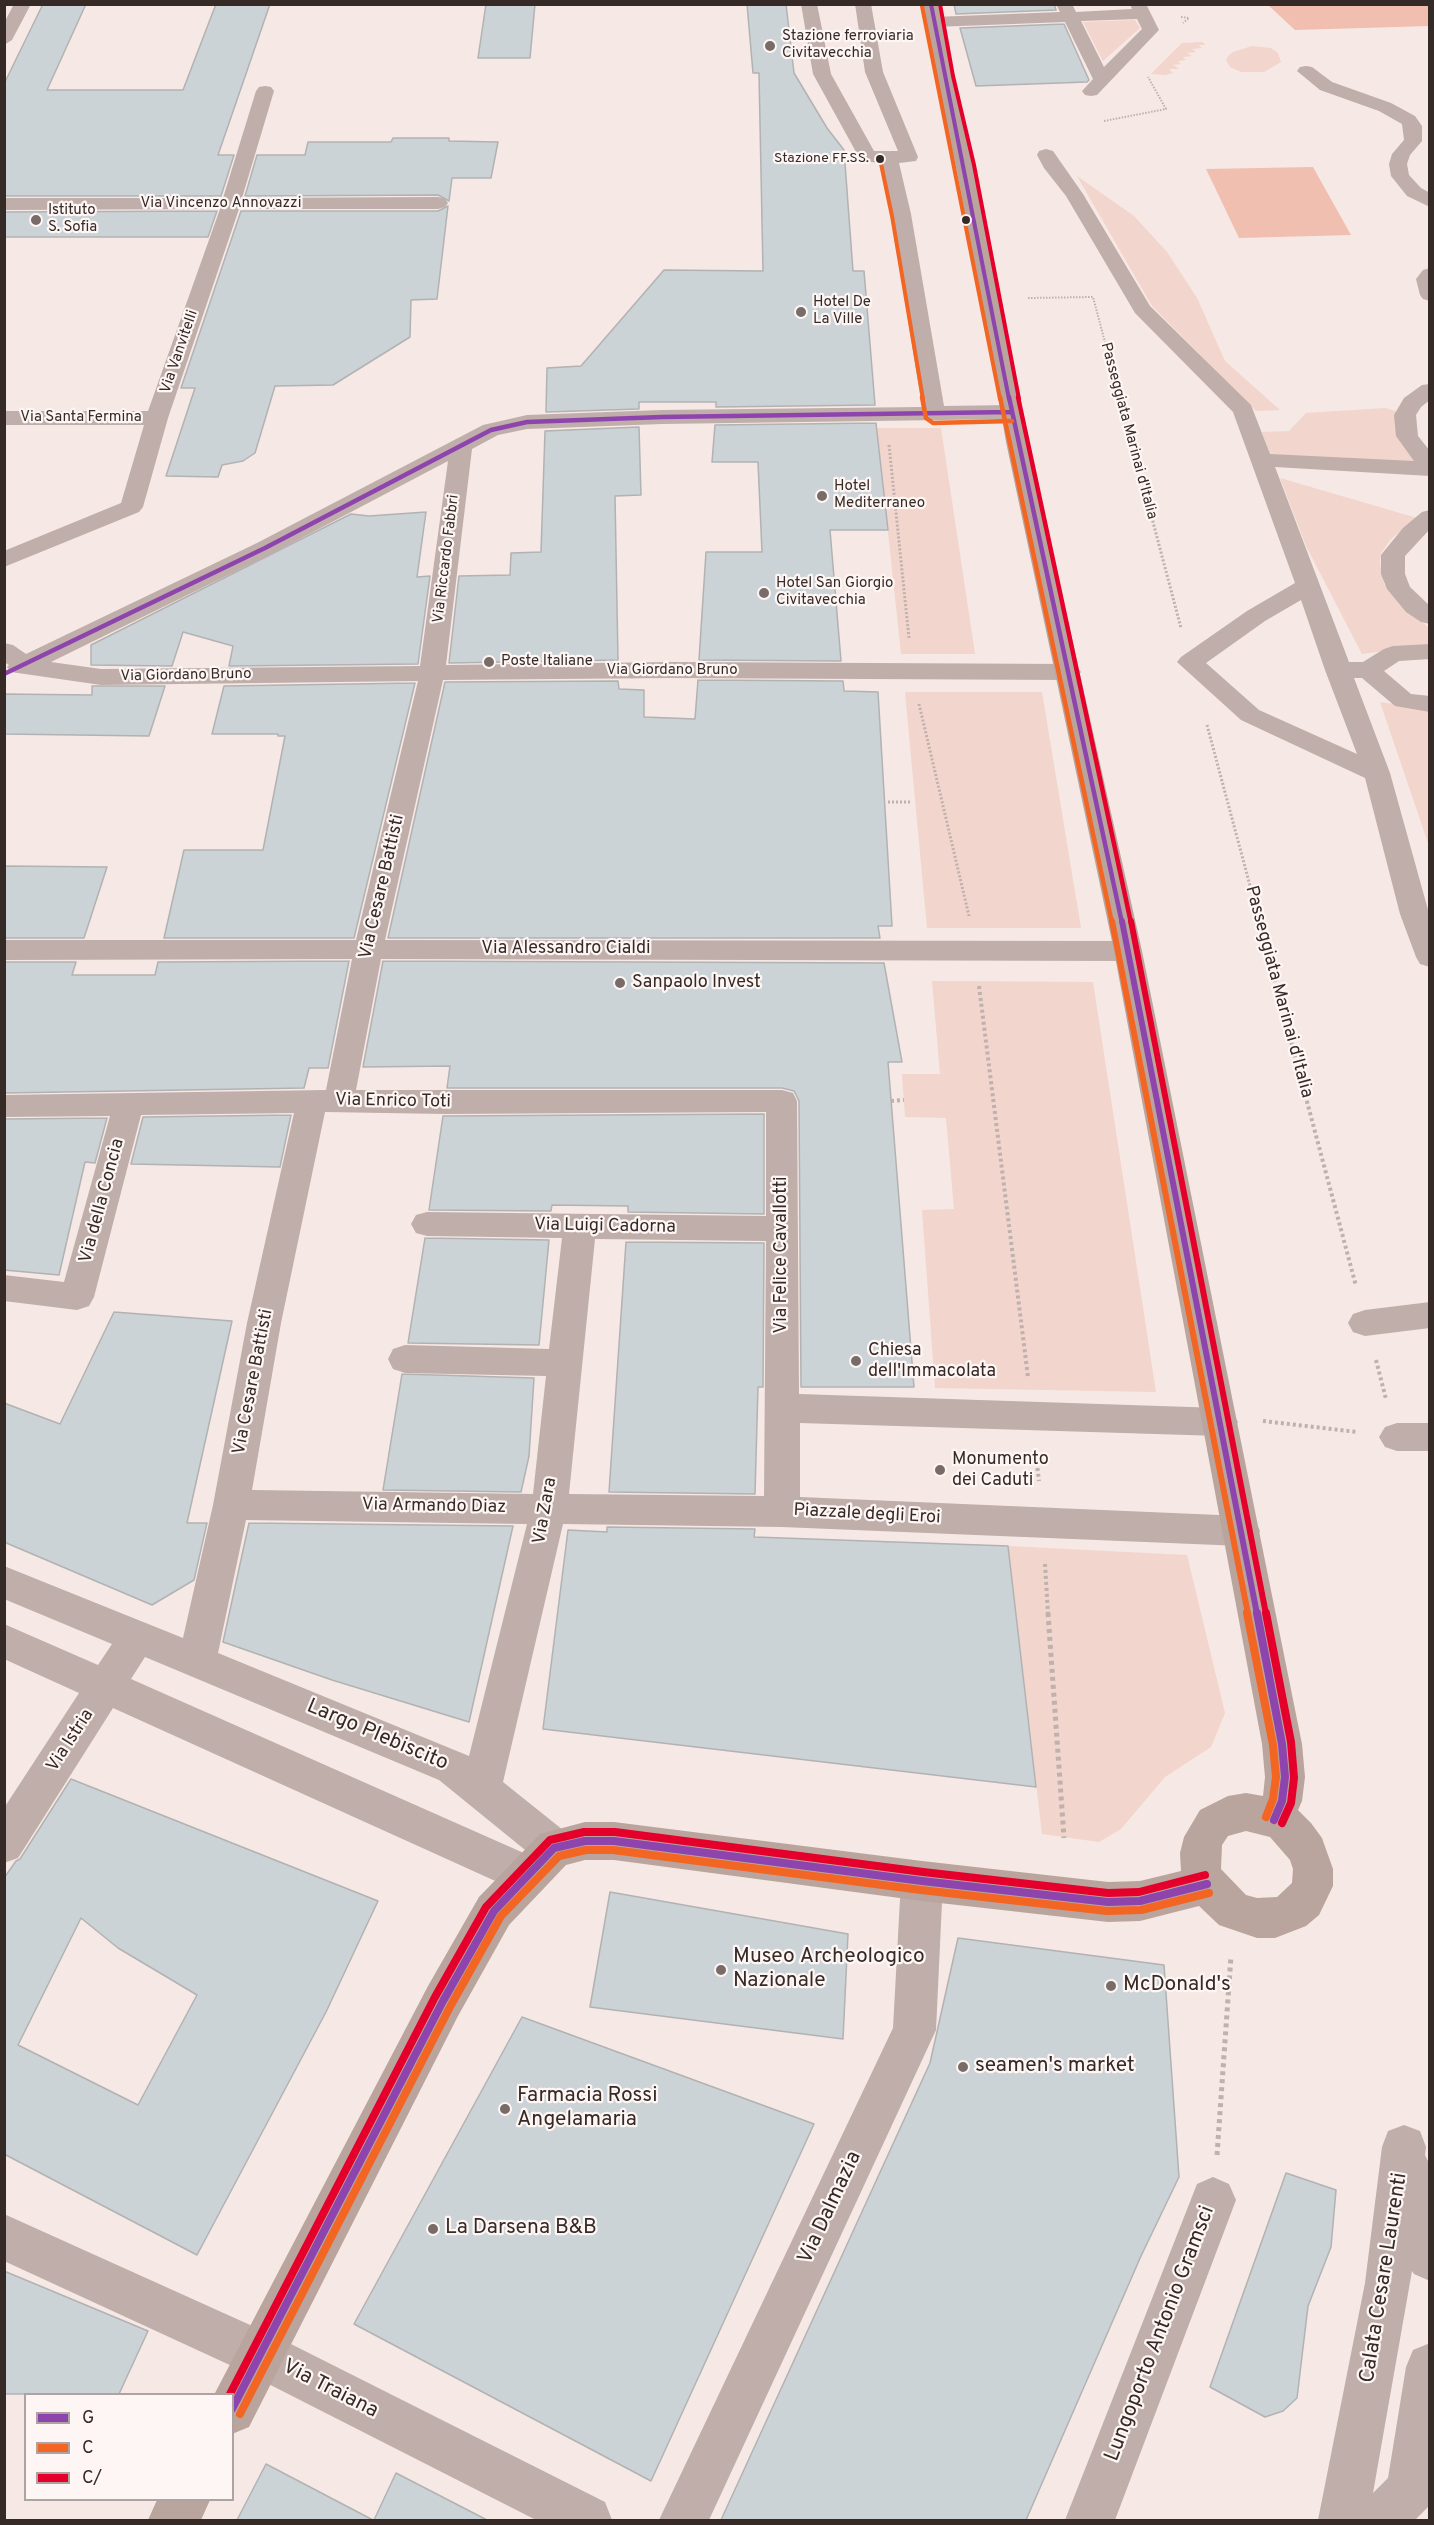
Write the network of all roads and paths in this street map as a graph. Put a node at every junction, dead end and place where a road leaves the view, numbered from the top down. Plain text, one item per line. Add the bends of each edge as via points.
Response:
1 (23, 4) edge
2 (808, 4) edge
3 (863, 4) edge
4 (931, 4) edge
5 (1140, 9) edge
6 (1066, 11) edge
7 (9, 21) edge
8 (934, 22) junction
9 (4, 40) edge
10 (1306, 71) dead end
11 (1146, 73) dead end
12 (265, 91) dead end
13 (1103, 122) dead end
14 (1046, 155) dead end
15 (889, 157) junction
16 (1430, 201) edge
17 (438, 203) dead end
18 (4, 204) edge
19 (231, 204) junction
20 (1430, 274) edge
21 (1430, 295) edge
22 (991, 298) junction
23 (1430, 390) edge
24 (1012, 412) junction
25 (888, 413) junction
26 (934, 414) junction
27 (4, 418) edge
28 (157, 418) junction
29 (461, 446) junction
30 (1262, 460) junction
31 (1430, 467) edge
32 (1430, 517) edge
33 (4, 560) edge
34 (1307, 586) junction
35 (1430, 617) edge
36 (1430, 651) edge
37 (1190, 662) junction
38 (11, 663) edge
39 (1368, 669) junction
40 (1338, 670) junction
41 (913, 671) junction
42 (1068, 672) junction
43 (432, 673) junction
44 (1430, 704) edge
45 (1377, 774) junction
46 (910, 801) dead end
47 (888, 802) dead end
48 (368, 949) junction
49 (4, 950) edge
50 (976, 950) junction
51 (1128, 951) junction
52 (1430, 957) edge
53 (904, 1100) dead end
54 (783, 1101) joint
55 (891, 1101) dead end
56 (326, 1102) junction
57 (128, 1105) junction
58 (4, 1106) edge
59 (427, 1224) dead end
60 (580, 1227) junction
61 (782, 1229) junction
62 (4, 1288) edge
63 (1430, 1315) edge
64 (1365, 1323) junction
65 (405, 1359) dead end
66 (565, 1363) junction
67 (782, 1408) junction
68 (1032, 1416) junction
69 (1220, 1422) junction
70 (1413, 1437) edge
71 (231, 1505) junction
72 (549, 1508) junction
73 (782, 1512) junction
74 (1044, 1523) junction
75 (1242, 1531) junction
76 (4, 1582) edge
77 (137, 1637) junction
78 (4, 1641) edge
79 (197, 1662) junction
80 (106, 1686) junction
81 (481, 1790) junction
82 (1274, 1820) junction
83 (1064, 1838) dead end
84 (4, 1844) edge
85 (541, 1861) junction
86 (922, 1881) junction
87 (1207, 1884) junction
88 (1227, 2001) dead end
89 (1214, 2200) joint
90 (4, 2237) edge
91 (1430, 2258) edge
92 (262, 2355) junction
93 (1430, 2367) edge
94 (234, 2406) edge
95 (184, 2501) edge
96 (173, 2520) edge
97 (587, 2520) edge
98 (684, 2520) edge
99 (1090, 2520) edge
100 (1342, 2520) edge
101 (1381, 2520) edge

1 - 7 street
2 - 15 street via 822,74 868,158
3 - 15 street via 874,72 909,157
4 - 8 main road
5 - 6 street
5 - 6 street via 1151,30 1096,85
6 - 8 street
7 - 9 street
8 - 22 main road
10 - 16 street via 1326,86 1409,120 1413,141 1401,154 1400,176 1414,192
11 - 13 path via 1166,109
12 - 19 street, Via Vanvitelli
14 - 30 street via 1074,194 1142,309 1243,410
15 - 26 street
17 - 19 street, Via Vincenzo Annovazzi
18 - 19 street, Via Vincenzo Annovazzi
19 - 28 street, Via Vanvitelli
20 - 21 street via 1426,279
22 - 24 main road
22 - 37 path, Passeggiata Marinai d'Italia via 1093,297
23 - 31 street via 1412,402 1405,415 1407,436
24 - 26 street
24 - 42 main road
25 - 26 street
25 - 29 street via 527,422 490,430
25 - 41 path
27 - 28 street, Via Santa Fermina
28 - 33 street, Via Vanvitelli via 131,507
29 - 38 street via 265,548
29 - 43 street, Via Riccardo Fabbri
30 - 31 street
30 - 34 street
32 - 35 street via 1393,555 1393,574 1399,589
34 - 37 street
34 - 40 street
36 - 39 street via 1393,654
37 - 45 street via 1250,715
37 - 64 path, Passeggiata Marinai d'Italia
38 - 43 street, Via Giordano Bruno via 101,677
39 - 40 street
39 - 44 street via 1404,701
40 - 45 street
41 - 42 street, Via Giordano Bruno
41 - 43 street, Via Giordano Bruno
41 - 50 path
42 - 51 main road
43 - 48 street, Via Cesare Battisti
45 - 52 street via 1414,914
46 - 47 path
48 - 49 street, Via Alessandro Cialdi
48 - 50 street, Via Alessandro Cialdi
48 - 56 street, Via Cesare Battisti
50 - 51 street, Via Alessandro Cialdi
50 - 68 path
51 - 69 main road
53 - 55 path
54 - 56 street, Via Enrico Toti
54 - 61 street, Via Felice Cavallotti
56 - 57 street, Via Enrico Toti
56 - 71 street, Via Cesare Battisti via 264,1323
57 - 58 street, Via Enrico Toti
57 - 62 street, Via della Concia via 77,1297
59 - 60 street, Via Luigi Cadorna
60 - 61 street, Via Luigi Cadorna
60 - 66 street, Via Zara
61 - 67 street, Via Felice Cavallotti
63 - 64 street
64 - 70 path, Passeggiata Marinai d'Italia
65 - 66 street
66 - 72 street, Via Zara
67 - 68 street
67 - 73 street, Piazzale degli Eroi
68 - 69 street
68 - 74 path
69 - 70 path, Passeggiata Marinai d'Italia via 1270,1421
69 - 75 main road
71 - 72 street, Via Armando Diaz
71 - 79 street, Via Cesare Battisti
72 - 73 street, Via Armando Diaz
72 - 81 street, Via Zara
73 - 74 street, Piazzale degli Eroi
74 - 75 street, Piazzale degli Eroi
74 - 83 path
75 - 82 main road via 1282,1744 1285,1777 1282,1801
76 - 77 street, Largo Plebiscito
77 - 79 street, Largo Plebiscito
77 - 80 street, Via Istria
78 - 80 street
79 - 81 street, Largo Plebiscito via 453,1767
80 - 84 street, Via Istria
80 - 85 street
81 - 85 street, Largo Plebiscito
82 - 87 main road via 1246,1812 1228,1815 1214,1823 1203,1837 1200,1853 1200,1871
82 - 87 main road via 1297,1836 1308,1852 1312,1886 1304,1901 1275,1918 1257,1918 1234,1911
85 - 86 main road via 585,1840 614,1841
85 - 92 main road via 494,1911 443,2001
86 - 87 main road via 1108,1902 1140,1902
86 - 98 street, Via Dalmazia via 914,2030
88 - 89 path, Lungoporto Antonio Gramsci
89 - 99 street, Lungoporto Antonio Gramsci
90 - 92 street, Via Traiana
91 - 100 street, Calata Cesare Laurenti via 1404,2147 1388,2283
92 - 94 main road
92 - 97 street, Via Traiana
93 - 101 street via 1411,2490
95 - 96 main road

